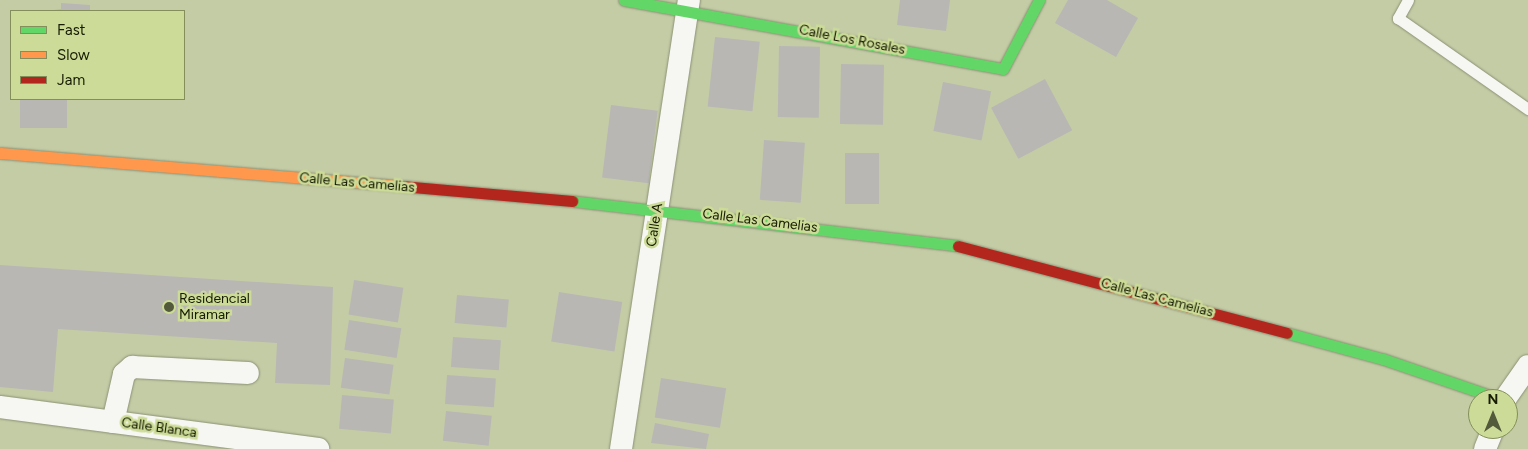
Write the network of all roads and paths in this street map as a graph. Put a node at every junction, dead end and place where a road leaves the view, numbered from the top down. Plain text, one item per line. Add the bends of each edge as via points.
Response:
1 (624, 0) edge
2 (1039, 0) edge
3 (1408, 0) edge
4 (688, 4) edge
5 (1528, 109) edge
6 (0, 153) edge
7 (658, 208) junction
8 (1528, 366) edge
9 (248, 373) dead end
10 (1471, 389) edge
11 (1513, 389) edge
12 (0, 406) edge
13 (113, 422) junction
14 (318, 449) edge
15 (621, 449) edge

1 - 4 street, Calle Los Rosales
2 - 4 street, Calle Los Rosales via 1003,69
3 - 5 lane via 1398,18
4 - 7 street, Calle A
6 - 7 street, Calle Las Camelias
7 - 10 street, Calle Las Camelias via 971,248 1383,359
7 - 15 street, Calle A
8 - 11 street
9 - 13 street via 132,367 124,374
12 - 13 street, Calle Blanca
13 - 14 street, Calle Blanca

